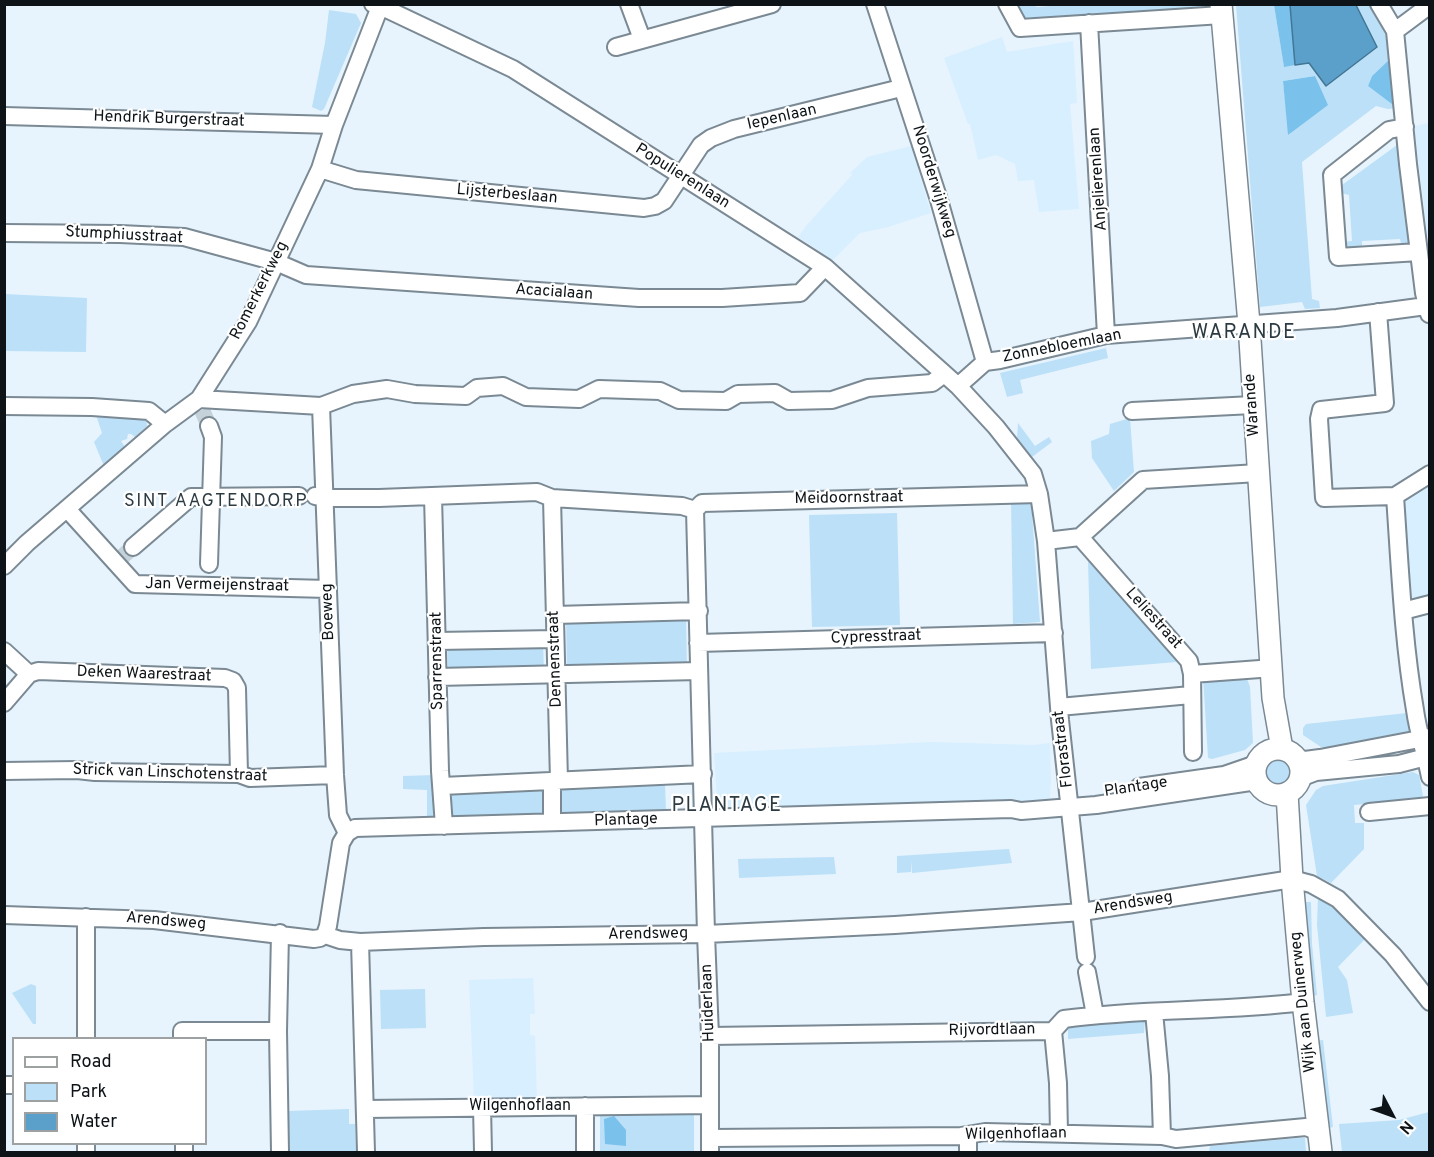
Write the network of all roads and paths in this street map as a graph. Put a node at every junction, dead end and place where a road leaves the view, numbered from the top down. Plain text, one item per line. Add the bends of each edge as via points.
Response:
1 (629, 4) edge
2 (772, 4) edge
3 (875, 4) edge
4 (1007, 4) edge
5 (1378, 4) edge
6 (1430, 4) edge
7 (378, 5) edge
8 (752, 8) edge
9 (1222, 10) edge
10 (1089, 23) junction
11 (1395, 31) junction
12 (642, 39) junction
13 (616, 47) dead end
14 (901, 88) junction
15 (4, 116) edge
16 (334, 125) junction
17 (1405, 127) junction
18 (320, 169) junction
19 (680, 176) junction
20 (4, 232) edge
21 (1419, 252) junction
22 (276, 262) junction
23 (825, 267) junction
24 (1427, 302) edge
25 (1378, 312) junction
26 (1249, 324) junction
27 (1106, 335) junction
28 (985, 362) junction
29 (944, 374) junction
30 (958, 387) junction
31 (201, 404) junction
32 (1253, 405) junction
33 (4, 406) edge
34 (321, 406) junction
35 (1132, 411) dead end
36 (165, 424) junction
37 (208, 426) tunnel mouth
38 (1258, 473) junction
39 (1430, 474) edge
40 (1039, 494) junction
41 (434, 496) junction
42 (1395, 496) junction
43 (313, 497) junction
44 (212, 498) junction
45 (552, 498) junction
46 (67, 509) junction
47 (696, 510) junction
48 (1080, 537) junction
49 (1046, 541) junction
50 (123, 555) junction
51 (4, 566) edge
52 (209, 576) junction
53 (328, 589) junction
54 (1430, 604) edge
55 (699, 611) junction
56 (1403, 612) junction
57 (555, 615) junction
58 (1054, 633) junction
59 (555, 639) junction
60 (437, 641) junction
61 (698, 643) junction
62 (4, 651) edge
63 (1260, 669) dead end
64 (699, 671) junction
65 (29, 674) junction
66 (1191, 674) junction
67 (557, 675) junction
68 (437, 677) junction
69 (1191, 695) junction
70 (4, 703) edge
71 (1059, 707) junction
72 (1425, 738) edge
73 (1193, 752) dead end
74 (1428, 756) edge
75 (4, 771) edge
76 (1278, 771) junction
77 (238, 774) junction
78 (703, 774) junction
79 (335, 775) junction
80 (1430, 777) edge
81 (555, 781) junction
82 (442, 786) junction
83 (1070, 806) junction
84 (1430, 806) edge
85 (1369, 812) dead end
86 (704, 818) junction
87 (552, 822) junction
88 (444, 826) junction
89 (347, 833) junction
90 (1292, 879) junction
91 (1082, 912) junction
92 (4, 915) edge
93 (86, 917) junction
94 (280, 933) junction
95 (706, 934) junction
96 (325, 935) junction
97 (360, 942) junction
98 (1303, 1002) junction
99 (1430, 1002) edge
100 (1154, 1012) junction
101 (1095, 1015) junction
102 (278, 1031) junction
103 (1053, 1031) junction
104 (710, 1036) junction
105 (86, 1037) edge
106 (182, 1037) edge
107 (710, 1105) junction
108 (585, 1106) junction
109 (482, 1107) junction
110 (365, 1109) junction
111 (1059, 1133) junction
112 (968, 1134) junction
113 (1171, 1142) edge
114 (1320, 1142) edge
115 (710, 1145) edge
116 (1199, 1145) edge
117 (280, 1152) edge
118 (366, 1152) edge
119 (483, 1152) edge
120 (585, 1152) edge
121 (968, 1152) edge

1 - 12 street
2 - 8 street
3 - 14 street, Noorderwijkweg
4 - 10 street via 1020,28
5 - 11 street
6 - 11 street
7 - 16 street, Romerkerkweg
7 - 19 street, Populierenlaan via 513,69
8 - 12 street
9 - 10 street
9 - 26 main road, Warande
10 - 27 street, Anjelierenlaan
11 - 17 street
12 - 13 street
14 - 19 street, Iepenlaan via 711,138 701,145
14 - 28 street, Noorderwijkweg via 936,189
15 - 16 street, Hendrik Burgerstraat
16 - 18 street, Romerkerkweg
17 - 21 street
17 - 21 street via 1389,130 1332,175 1338,258
18 - 19 street, Lijsterbeslaan via 356,180 644,208 664,201
18 - 22 street, Romerkerkweg
19 - 23 street, Populierenlaan
20 - 22 street, Stumphiusstraat via 184,237
21 - 24 street
22 - 23 street, Acacialaan via 306,275 639,298 800,293
22 - 31 street, Romerkerkweg via 249,322
23 - 29 street, Populierenlaan
24 - 25 street, Zonnebloemlaan
25 - 26 street, Zonnebloemlaan
25 - 42 street via 1384,403 1321,410 1324,498
26 - 27 street, Zonnebloemlaan
26 - 32 main road, Warande
27 - 28 street, Zonnebloemlaan
28 - 30 street, Zonnebloemlaan
29 - 30 street, Populierenlaan
29 - 34 street via 932,383 868,388 832,400 789,401 775,393 738,394 726,401 679,400 660,391 598,389 579,399 526,397 503,386 477,388 466,396 387,389 353,394
30 - 40 street, Florastraat via 1033,474
31 - 34 street
31 - 36 street, Romerkerkweg
32 - 35 street
32 - 38 main road, Warande
33 - 36 street via 149,411
34 - 43 street, Boeweg
36 - 46 street, Romerkerkweg
37 - 44 street via 213,437
38 - 48 street via 1143,480
38 - 76 main road, Warande
39 - 42 street
40 - 47 street, Meidoornstraat via 702,503
40 - 49 street, Florastraat
41 - 43 street
41 - 45 street via 537,492
41 - 60 street, Sparrenstraat
42 - 56 street
43 - 44 street
43 - 53 street, Boeweg
44 - 50 street via 191,497
44 - 52 street
45 - 47 street
45 - 57 street, Dennenstraat
46 - 50 street, Jan Vermeijenstraat
46 - 51 street, Romerkerkweg
47 - 55 street, Huiderlaan
48 - 49 street
48 - 66 street, Leliestraat via 1184,654
49 - 58 street, Florastraat
50 - 52 street, Jan Vermeijenstraat via 135,584
52 - 53 street, Jan Vermeijenstraat
53 - 79 street, Boeweg
54 - 56 street
55 - 57 street
55 - 61 street, Huiderlaan
56 - 72 street via 1415,712
57 - 59 street, Dennenstraat
58 - 61 street, Cypresstraat
58 - 71 street, Florastraat
59 - 60 street via 495,635
59 - 67 street, Dennenstraat
60 - 68 street, Sparrenstraat
61 - 64 street, Huiderlaan
62 - 65 street
63 - 66 street
64 - 67 street
64 - 78 street, Huiderlaan
65 - 70 street
65 - 77 street, Deken Waarestraat via 38,671 233,681 237,688
66 - 69 street, Leliestraat
67 - 68 street
67 - 81 street, Dennenstraat
68 - 82 street, Sparrenstraat
69 - 71 street
69 - 73 street, Leliestraat
71 - 83 street, Florastraat
72 - 74 street
72 - 76 street, Plantage via 1305,760
74 - 76 street, Plantage via 1399,764 1316,772
74 - 80 street
75 - 77 street, Strick van Linschotenstraat
76 - 83 street, Plantage via 1107,803
76 - 90 main road, Wijk aan Duinerweg
77 - 79 street, Strick van Linschotenstraat via 250,778
78 - 81 street
78 - 86 street, Huiderlaan
79 - 89 street, Boeweg via 338,815
81 - 82 street
81 - 87 street, Dennenstraat
82 - 88 street, Sparrenstraat
83 - 86 street, Plantage via 1021,811
83 - 91 street, Florastraat
84 - 85 street
86 - 87 street, Plantage
86 - 95 street, Huiderlaan
87 - 88 street, Plantage
88 - 89 street, Plantage via 365,826
89 - 96 street via 341,843
90 - 91 street, Arendsweg
90 - 98 main road, Wijk aan Duinerweg
90 - 99 street via 1338,899 1393,955
91 - 95 street, Arendsweg via 895,926
91 - 101 street, Florastraat
92 - 93 street, Arendsweg
93 - 94 street, Arendsweg
93 - 105 street
94 - 96 street, Arendsweg via 314,939
94 - 102 street
95 - 97 street, Arendsweg
95 - 104 street, Huiderlaan
96 - 97 street, Arendsweg
97 - 110 street
98 - 100 street, Rijvordtlaan
98 - 114 main road, Wijk aan Duinerweg
100 - 101 street, Rijvordtlaan
100 - 113 street
101 - 103 street, Rijvordtlaan via 1064,1019
102 - 106 street via 182,1031
102 - 117 street
103 - 104 street, Rijvordtlaan
103 - 111 street
104 - 107 street, Huiderlaan
107 - 108 street, Wilgenhoflaan
107 - 115 street, Huiderlaan
108 - 109 street, Wilgenhoflaan
108 - 120 street
109 - 110 street, Wilgenhoflaan
109 - 119 street
110 - 118 street
111 - 112 street, Wilgenhoflaan
111 - 113 street, Wilgenhoflaan
112 - 115 street, Wilgenhoflaan
112 - 121 street
113 - 116 street, Wilgenhoflaan
114 - 116 street, Wilgenhoflaan via 1306,1127

